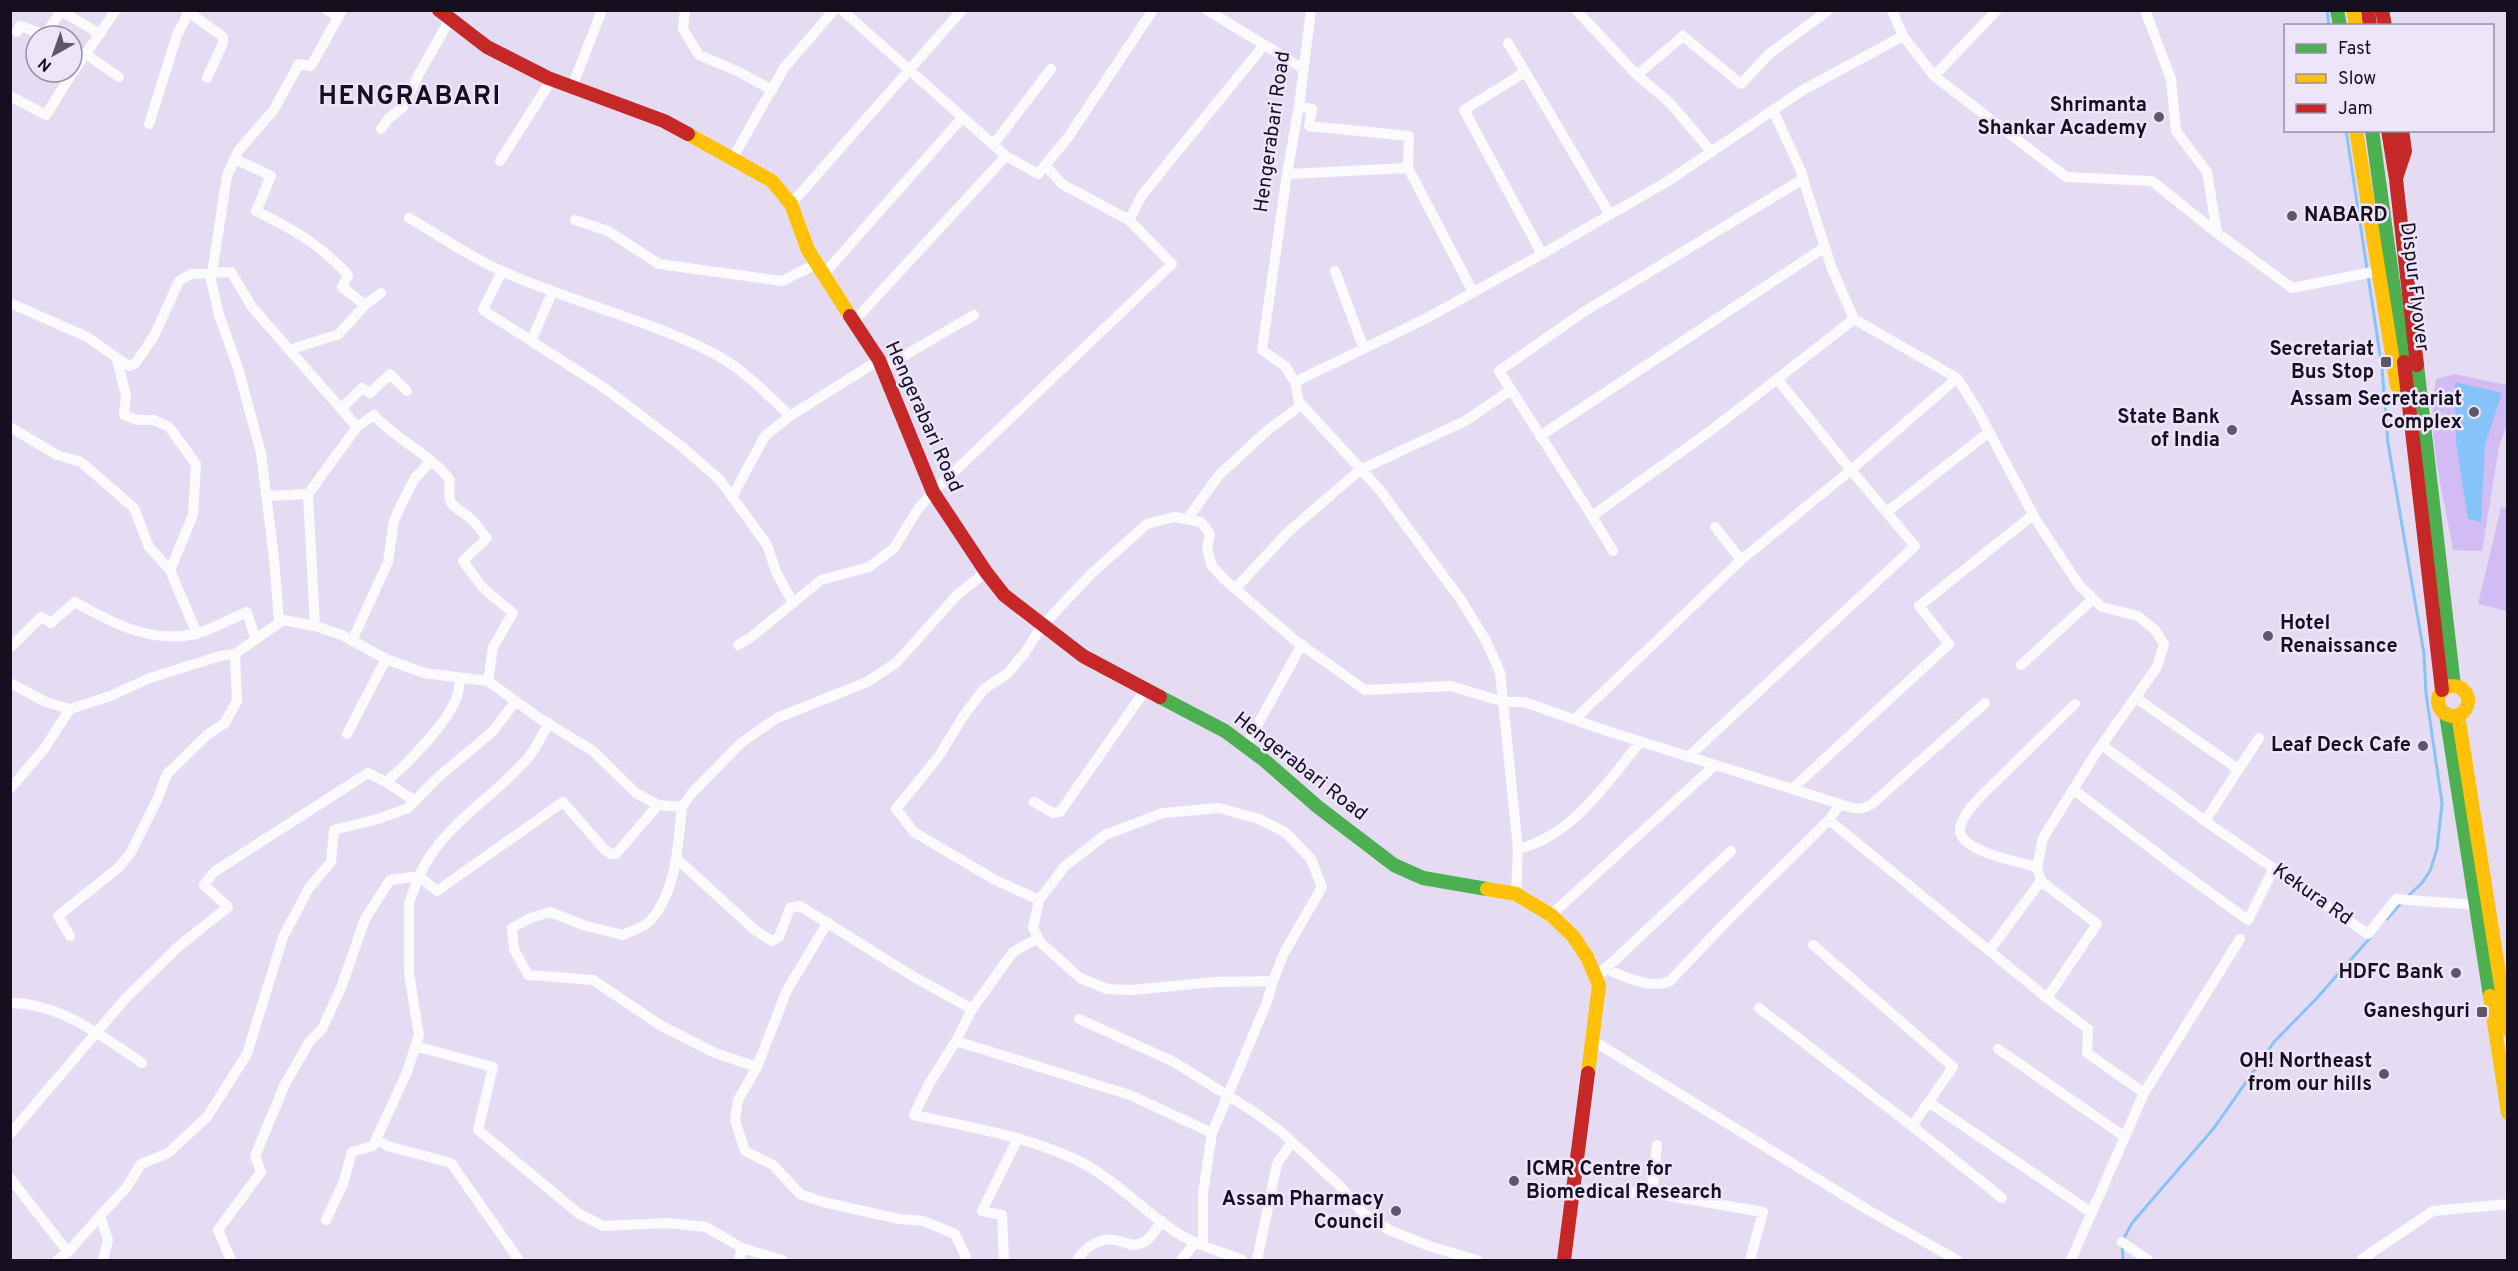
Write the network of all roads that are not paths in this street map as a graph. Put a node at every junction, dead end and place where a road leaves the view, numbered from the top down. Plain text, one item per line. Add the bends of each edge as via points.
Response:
1 (116, 10) edge
2 (327, 10) edge
3 (602, 10) edge
4 (685, 10) edge
5 (834, 10) edge
6 (842, 10) edge
7 (962, 10) edge
8 (1153, 10) edge
9 (1207, 10) edge
10 (1311, 10) edge
11 (1576, 10) edge
12 (1829, 10) edge
13 (1892, 10) edge
14 (1997, 10) edge
15 (2145, 10) edge
16 (188, 11) edge
17 (340, 14) edge
18 (445, 15) edge
19 (17, 32) dead end
20 (100, 34) junction
21 (1903, 36) junction
22 (1508, 43) dead end
23 (1264, 45) junction
24 (86, 54) junction
25 (1302, 68) junction
26 (1051, 69) dead end
27 (910, 71) junction
28 (1525, 72) junction
29 (1637, 75) junction
30 (1934, 75) junction
31 (120, 77) dead end
32 (207, 78) dead end
33 (552, 79) junction
34 (572, 87) junction
35 (772, 90) junction
36 (10, 96) edge
37 (1299, 106) junction
38 (1773, 110) junction
39 (962, 118) junction
40 (149, 124) dead end
41 (381, 129) dead end
42 (2356, 132) edge
43 (2372, 132) edge
44 (2388, 132) edge
45 (2402, 132) edge
46 (993, 145) junction
47 (1712, 152) junction
48 (1006, 156) junction
49 (235, 159) junction
50 (732, 159) junction
51 (500, 160) dead end
52 (1045, 165) junction
53 (1408, 168) junction
54 (1287, 174) junction
55 (1803, 179) junction
56 (2396, 179) junction
57 (791, 204) junction
58 (1610, 215) junction
59 (409, 218) dead end
60 (575, 220) dead end
61 (1129, 220) junction
62 (2217, 233) junction
63 (1825, 247) junction
64 (1542, 254) junction
65 (820, 270) junction
66 (502, 271) junction
67 (1335, 271) dead end
68 (2375, 271) junction
69 (213, 272) junction
70 (553, 291) junction
71 (1473, 292) junction
72 (381, 293) dead end
73 (10, 303) edge
74 (365, 305) junction
75 (974, 315) dead end
76 (1854, 320) junction
77 (854, 321) junction
78 (531, 341) junction
79 (1364, 349) junction
80 (289, 350) junction
81 (117, 359) junction
82 (881, 364) junction
83 (1957, 378) junction
84 (1777, 379) junction
85 (1294, 382) junction
86 (1511, 390) junction
87 (407, 391) dead end
88 (1301, 405) junction
89 (341, 409) junction
90 (2411, 414) junction
91 (790, 416) junction
92 (10, 427) edge
93 (357, 427) junction
94 (1989, 432) junction
95 (1540, 436) junction
96 (431, 461) junction
97 (1360, 470) junction
98 (1851, 470) junction
99 (933, 492) junction
100 (308, 494) junction
101 (266, 496) junction
102 (732, 497) junction
103 (1887, 513) junction
104 (2033, 515) junction
105 (1592, 516) junction
106 (1187, 519) junction
107 (1715, 527) dead end
108 (1613, 550) dead end
109 (1741, 560) junction
110 (170, 570) junction
111 (986, 572) junction
112 (1235, 589) junction
113 (2093, 599) junction
114 (792, 603) junction
115 (279, 622) junction
116 (315, 626) junction
117 (1042, 626) junction
118 (197, 634) junction
119 (255, 638) junction
120 (352, 641) junction
121 (1302, 644) junction
122 (738, 645) dead end
123 (10, 648) edge
124 (235, 654) junction
125 (386, 659) junction
126 (2021, 665) dead end
127 (460, 678) junction
128 (488, 681) junction
129 (10, 683) edge
130 (2448, 688) junction
131 (1146, 689) junction
132 (2136, 698) junction
133 (516, 701) junction
134 (1503, 702) junction
135 (1985, 703) dead end
136 (2075, 704) dead end
137 (70, 710) junction
138 (2452, 715) junction
139 (1575, 719) junction
140 (549, 723) junction
141 (347, 734) dead end
142 (2259, 738) dead end
143 (1641, 742) junction
144 (2102, 745) junction
145 (1246, 746) junction
146 (1688, 756) junction
147 (1715, 765) junction
148 (2238, 769) junction
149 (386, 782) junction
150 (10, 789) edge
151 (1792, 789) junction
152 (2073, 789) junction
153 (415, 801) junction
154 (1034, 802) dead end
155 (1840, 804) junction
156 (658, 805) junction
157 (682, 807) junction
158 (1829, 820) junction
159 (2205, 821) junction
160 (1518, 849) junction
161 (1731, 851) dead end
162 (676, 858) junction
163 (2037, 867) junction
164 (2274, 868) junction
165 (419, 876) junction
166 (2041, 880) junction
167 (1516, 894) junction
168 (1039, 900) junction
169 (2475, 904) junction
170 (1551, 915) junction
171 (828, 922) junction
172 (70, 936) dead end
173 (1038, 938) junction
174 (2240, 939) dead end
175 (1813, 945) dead end
176 (1989, 951) junction
177 (1601, 973) junction
178 (1273, 981) junction
179 (2047, 998) junction
180 (10, 1003) edge
181 (1759, 1008) dead end
182 (972, 1009) junction
183 (1079, 1019) dead end
184 (2507, 1028) edge
185 (96, 1032) junction
186 (1592, 1040) junction
187 (956, 1041) junction
188 (415, 1046) junction
189 (1998, 1049) dead end
190 (142, 1063) dead end
191 (757, 1067) junction
192 (2144, 1093) junction
193 (1227, 1094) junction
194 (1930, 1103) junction
195 (2508, 1113) edge
196 (1912, 1126) junction
197 (1212, 1133) junction
198 (10, 1134) edge
199 (2125, 1137) junction
200 (1018, 1138) junction
201 (376, 1139) junction
202 (1291, 1143) junction
203 (1658, 1145) dead end
204 (10, 1178) edge
205 (1573, 1191) junction
206 (1652, 1192) junction
207 (2002, 1198) dead end
208 (2508, 1204) edge
209 (2092, 1213) junction
210 (100, 1216) junction
211 (326, 1220) dead end
212 (1162, 1221) junction
213 (2122, 1242) dead end
214 (1199, 1244) junction
215 (742, 1248) junction
216 (68, 1252) junction
217 (2362, 1259) dead end
218 (57, 1260) edge
219 (103, 1260) edge
220 (231, 1260) edge
221 (519, 1260) edge
222 (739, 1260) edge
223 (783, 1260) edge
224 (965, 1260) edge
225 (1004, 1260) edge
226 (1077, 1260) edge
227 (1181, 1260) edge
228 (1242, 1260) edge
229 (1257, 1260) edge
230 (1477, 1260) edge
231 (1564, 1260) edge
232 (1750, 1260) edge
233 (1957, 1260) edge
234 (2071, 1260) edge
235 (2148, 1260) edge

1 - 20 street
2 - 17 street
3 - 34 street
4 - 35 street via 683,28 699,56
5 - 35 street via 784,68
6 - 27 street
7 - 27 street
8 - 52 street via 1069,136
9 - 23 street
10 - 25 street, Hengerabari Road
11 - 29 street
12 - 29 street via 1768,54 1741,84 1683,36
13 - 21 street
14 - 30 street
15 - 62 street via 2171,80 2176,131 2207,172
16 - 32 street via 223,37
16 - 40 street
17 - 49 street via 311,66 299,64 273,111
18 - 33 main road, Hengerabari Road via 487,47
18 - 41 street via 403,107
19 - 20 street via 20,26 45,35 61,11
20 - 24 street
21 - 30 street
21 - 38 street
22 - 28 street
23 - 25 street
23 - 61 street via 1143,195
24 - 31 street
24 - 36 street via 46,115
25 - 37 street, Hengerabari Road
26 - 46 street
27 - 39 street
27 - 57 street
28 - 58 street
28 - 64 street via 1464,110
29 - 47 street via 1669,102
30 - 62 street via 2066,177 2152,181
33 - 34 main road, Hengerabari Road
33 - 51 street
34 - 50 main road, Hengerabari Road via 664,121
35 - 50 street
37 - 53 street via 1312,109 1309,126 1409,136
37 - 54 street, Hengerabari Road
38 - 47 street
38 - 55 street
39 - 46 street
39 - 65 street
42 - 68 main road
43 - 90 main road, Dispur Flyover
44 - 56 main road
45 - 56 main road via 2405,151
46 - 48 street
47 - 58 street
48 - 52 street via 1038,174
48 - 77 street
49 - 69 street via 227,176
49 - 74 street via 271,176 256,212 314,243 348,275 342,287
50 - 57 main road, Hengerabari Road via 772,181
52 - 61 street via 1062,184
53 - 54 street
53 - 71 street
54 - 85 street, Hengerabari Road via 1262,350 1285,366
55 - 63 street
55 - 86 street via 1581,313 1499,371
56 - 130 main road
57 - 65 main road, Hengerabari Road
58 - 64 street
59 - 66 street
60 - 65 street via 608,231 659,264 782,281
61 - 99 street via 1172,264
62 - 68 street via 2292,288
63 - 76 street
63 - 95 street
64 - 71 street
65 - 77 main road, Hengerabari Road
66 - 70 street
66 - 78 street via 483,310
67 - 79 street
68 - 90 main road via 2397,386
69 - 80 street via 231,272 252,307
69 - 81 street via 191,274 179,281 154,336 135,363 129,366
69 - 101 street via 211,280 219,315 261,453
70 - 78 street
70 - 91 street via 711,351 758,385
71 - 79 street
72 - 74 street
73 - 81 street via 87,337
74 - 80 street via 339,334
75 - 82 street
76 - 83 street
76 - 84 street
77 - 82 main road, Hengerabari Road
78 - 102 street via 606,389 681,446 720,480
79 - 85 street
80 - 89 street
81 - 110 street via 126,396 124,415 169,427 196,464 193,515
82 - 91 street
82 - 99 main road, Hengerabari Road
83 - 94 street
83 - 98 street
84 - 98 street
84 - 105 street
85 - 88 street, Hengerabari Road
86 - 95 street
86 - 97 street via 1466,421
87 - 89 street via 390,374 370,393 362,388
88 - 97 street, Hengerabari Road
88 - 106 street via 1220,474
89 - 93 street
90 - 130 main road, Dispur Flyover
91 - 102 street via 765,436
92 - 110 street via 57,455 81,462 134,508 149,547
93 - 96 street via 374,414
93 - 100 street
94 - 103 street
94 - 104 street
95 - 105 street
96 - 120 street via 415,478 401,505 394,521 388,562
96 - 128 street via 450,480 454,508 471,519 487,538 463,561 489,594 513,613 493,647
97 - 112 street via 1288,532
97 - 134 street, Hengerabari Road via 1379,489 1479,629 1500,672
98 - 103 street
98 - 109 street
99 - 111 main road, Hengerabari Road
99 - 114 street via 894,548 869,567 821,580
100 - 101 street
100 - 116 street
101 - 115 street
102 - 114 street via 767,545
103 - 146 street via 1915,546
104 - 113 street via 2079,585
104 - 151 street via 1919,606 1949,644
105 - 108 street
106 - 112 street via 1201,522 1210,534 1207,549 1212,566
106 - 117 street via 1174,517 1147,524 1092,573
107 - 109 street
109 - 139 street
110 - 118 street
111 - 117 main road, Hengerabari Road via 1004,595
111 - 157 street via 957,595 896,663 867,682 777,718 741,743
112 - 121 street
113 - 126 street
113 - 132 street via 2102,606 2138,615 2164,644 2157,667
114 - 122 street
115 - 116 street
115 - 119 street
116 - 120 street
117 - 131 main road, Hengerabari Road via 1083,656
117 - 168 street via 1008,673 984,689 939,756 896,809 914,832 995,880
118 - 119 street via 247,612
118 - 123 street via 145,634 115,624 75,602 51,623 41,617
119 - 124 street
120 - 125 street
121 - 134 street via 1365,690 1451,686
121 - 145 street
124 - 137 street via 150,678
124 - 172 street via 237,701 225,723 167,774 130,854 118,868 58,916
125 - 127 street via 424,673
125 - 141 street
127 - 128 street
127 - 149 street via 457,698 434,732
128 - 133 street
129 - 137 street
130 - 138 main road via 2438,704
130 - 138 main road via 2465,692 2468,702 2464,711
131 - 145 main road, Hengerabari Road
131 - 154 street via 1060,812 1053,813
132 - 144 street
132 - 148 street
133 - 140 street
133 - 153 street via 492,732
134 - 139 street via 1524,702
134 - 160 street, Hengerabari Road
135 - 155 street via 1872,804 1864,809
136 - 163 street via 1980,797 1967,812 1960,830 1962,840 1972,847
137 - 150 street
138 - 169 main road
138 - 184 main road
139 - 143 street
140 - 156 street via 593,751 636,793
140 - 165 street via 528,759 445,836
142 - 148 street
143 - 146 street
143 - 160 street via 1568,824 1536,845
144 - 152 street
144 - 159 street, Kekura Rd
145 - 167 main road, Hengerabari Road via 1394,865 1423,878
146 - 147 street
147 - 151 street
147 - 170 street
148 - 159 street
149 - 153 street
149 - 185 street via 368,773 214,872 204,885 228,907 178,947
151 - 155 street
152 - 163 street via 2043,838
152 - 164 street via 2248,920
153 - 210 street via 408,808 334,830 331,862 309,888 283,937 248,1054 207,1118 168,1154 141,1164 126,1188
155 - 158 street
156 - 157 street
156 - 165 street via 616,854 604,849 563,802 437,891
157 - 162 street
158 - 176 street
158 - 177 street via 1670,981 1652,984
159 - 164 street, Kekura Rd
160 - 167 street, Hengerabari Road
161 - 177 street
162 - 171 street via 772,941 779,936 794,906
162 - 191 street via 666,894 651,921 622,935 550,912 512,928 514,949 528,975 593,980 660,1025 715,1053
163 - 166 street
164 - 169 street, Kekura Rd via 2368,934 2397,899
165 - 188 street via 409,903 409,973 419,1035
165 - 220 street via 390,880 365,918 341,988 322,1029 310,1041 285,1084 255,1156 261,1172 218,1230
166 - 176 street
166 - 179 street via 2097,924
167 - 170 main road, Hengerabari Road
168 - 173 street via 1033,928
168 - 178 street via 1065,866 1106,836 1163,813 1219,808 1259,819 1287,833 1311,859 1322,887 1284,953
169 - 195 main road
170 - 177 main road, Hengerabari Road
171 - 182 street
171 - 191 street via 787,990
173 - 178 street via 1080,978 1107,989
173 - 182 street via 1012,952
174 - 192 street
175 - 194 street via 1953,1066
176 - 179 street
177 - 186 main road, Hengerabari Road
178 - 193 street
179 - 192 street via 2088,1029 2087,1053
180 - 185 street via 28,1003 66,1015
181 - 196 street
182 - 187 street
183 - 193 street via 1174,1062
185 - 190 street
185 - 198 street
186 - 205 main road, Hengerabari Road
186 - 233 street via 1868,1210
187 - 197 street via 1130,1095
187 - 200 street via 928,1084 914,1115
188 - 201 street
188 - 215 street via 493,1067 478,1130 578,1213 603,1226 667,1223 706,1227
189 - 199 street
191 - 224 street via 738,1100 735,1120 745,1151 773,1164 800,1194 899,1219 923,1221 955,1234
192 - 199 street
193 - 197 street
193 - 202 street via 1279,1130
194 - 196 street
194 - 209 street
196 - 207 street
197 - 214 street
199 - 209 street
200 - 212 street via 1088,1166
200 - 225 street via 982,1211 1002,1215
201 - 211 street via 373,1146 352,1152 343,1184
201 - 221 street via 387,1146 451,1163
202 - 229 street via 1277,1164
202 - 230 street via 1340,1186 1363,1213 1389,1230
203 - 206 street
204 - 216 street
205 - 206 street
205 - 231 main road, Hengerabari Road
206 - 232 street via 1763,1212
208 - 217 street via 2433,1211
209 - 234 street
210 - 216 street
210 - 219 street via 108,1240
212 - 214 street
212 - 226 street via 1146,1242 1131,1246 1116,1240 1101,1241 1086,1248
213 - 235 street
214 - 227 street
214 - 228 street
215 - 222 street
215 - 223 street
216 - 218 street

